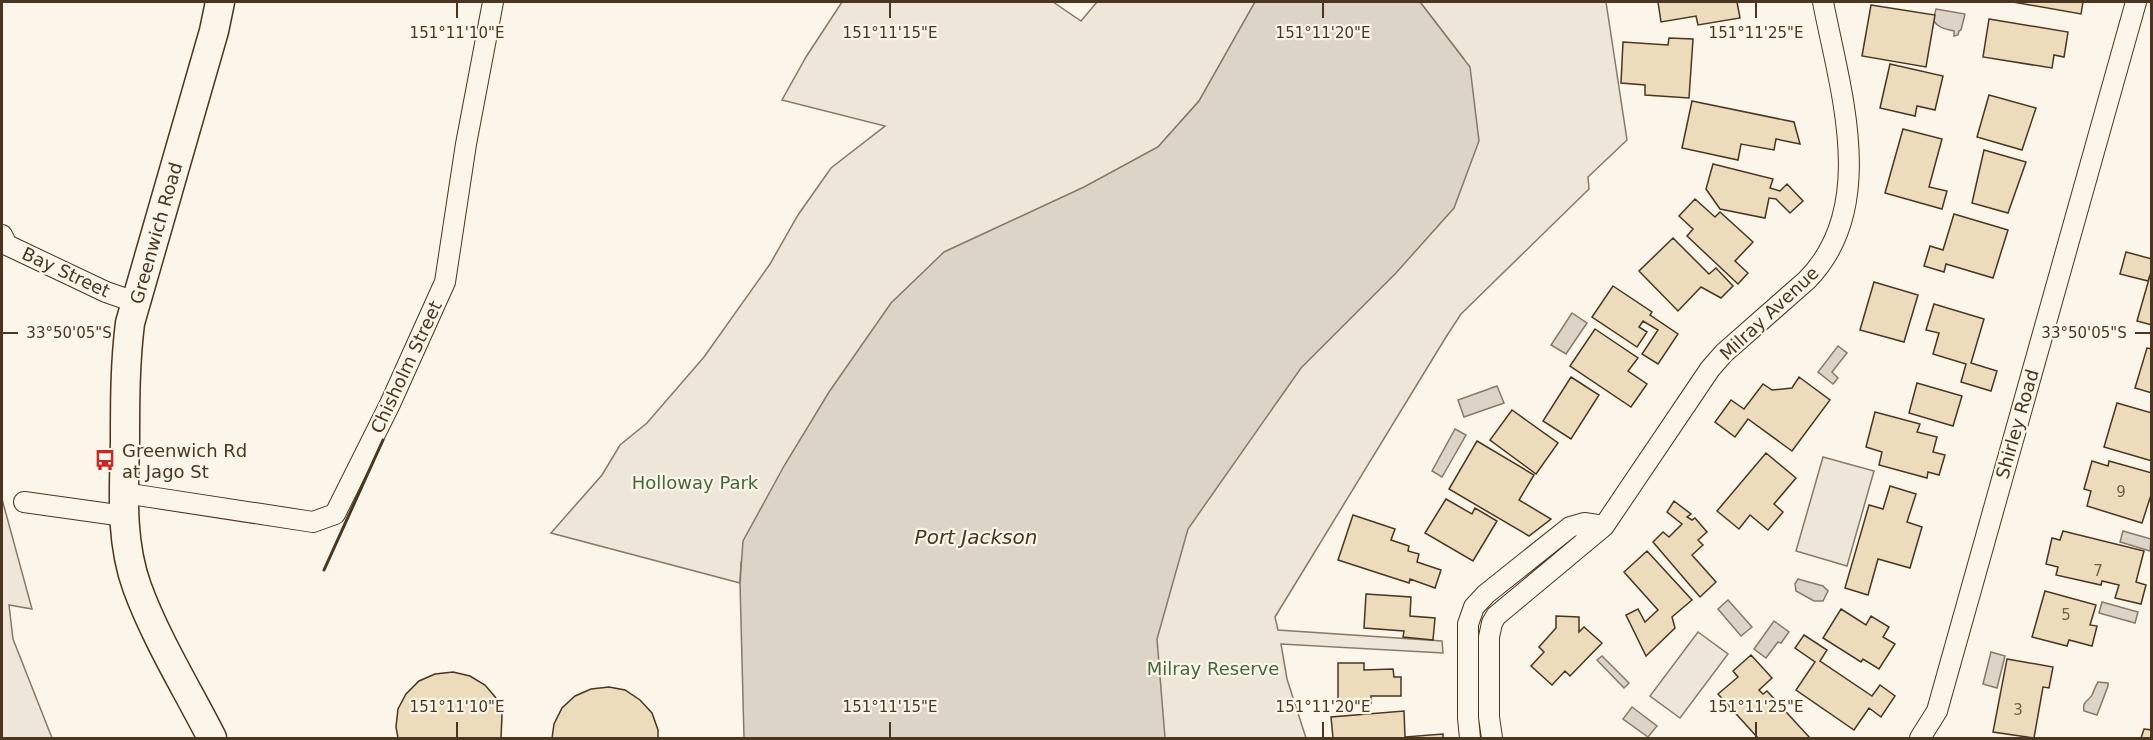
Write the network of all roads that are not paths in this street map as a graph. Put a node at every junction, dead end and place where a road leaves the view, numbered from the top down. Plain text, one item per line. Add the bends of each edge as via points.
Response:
1 (220, 2) edge
2 (493, 2) edge
3 (1823, 2) edge
4 (2136, 2) edge
5 (2, 235) edge
6 (135, 302) junction
7 (24, 502) dead end
8 (124, 505) junction
9 (1604, 526) junction
10 (213, 738) edge
11 (1470, 738) edge
12 (1492, 738) edge
13 (1920, 738) edge

1 - 6 street, Greenwich Road
2 - 8 street, Chisholm Street via 445,282 335,514 313,522
3 - 9 street, Milray Avenue via 1849,138 1838,235 1814,273 1710,369
4 - 13 street, Shirley Road via 1937,711
5 - 6 street, Bay Street via 7,245
6 - 8 street, Greenwich Road via 126,357
7 - 8 street, Chisholm Street
8 - 10 street, Greenwich Road via 127,552 137,586
9 - 11 street via 1584,523 1570,527 1474,607 1467,643
9 - 12 street, Milray Avenue via 1494,620 1489,637

